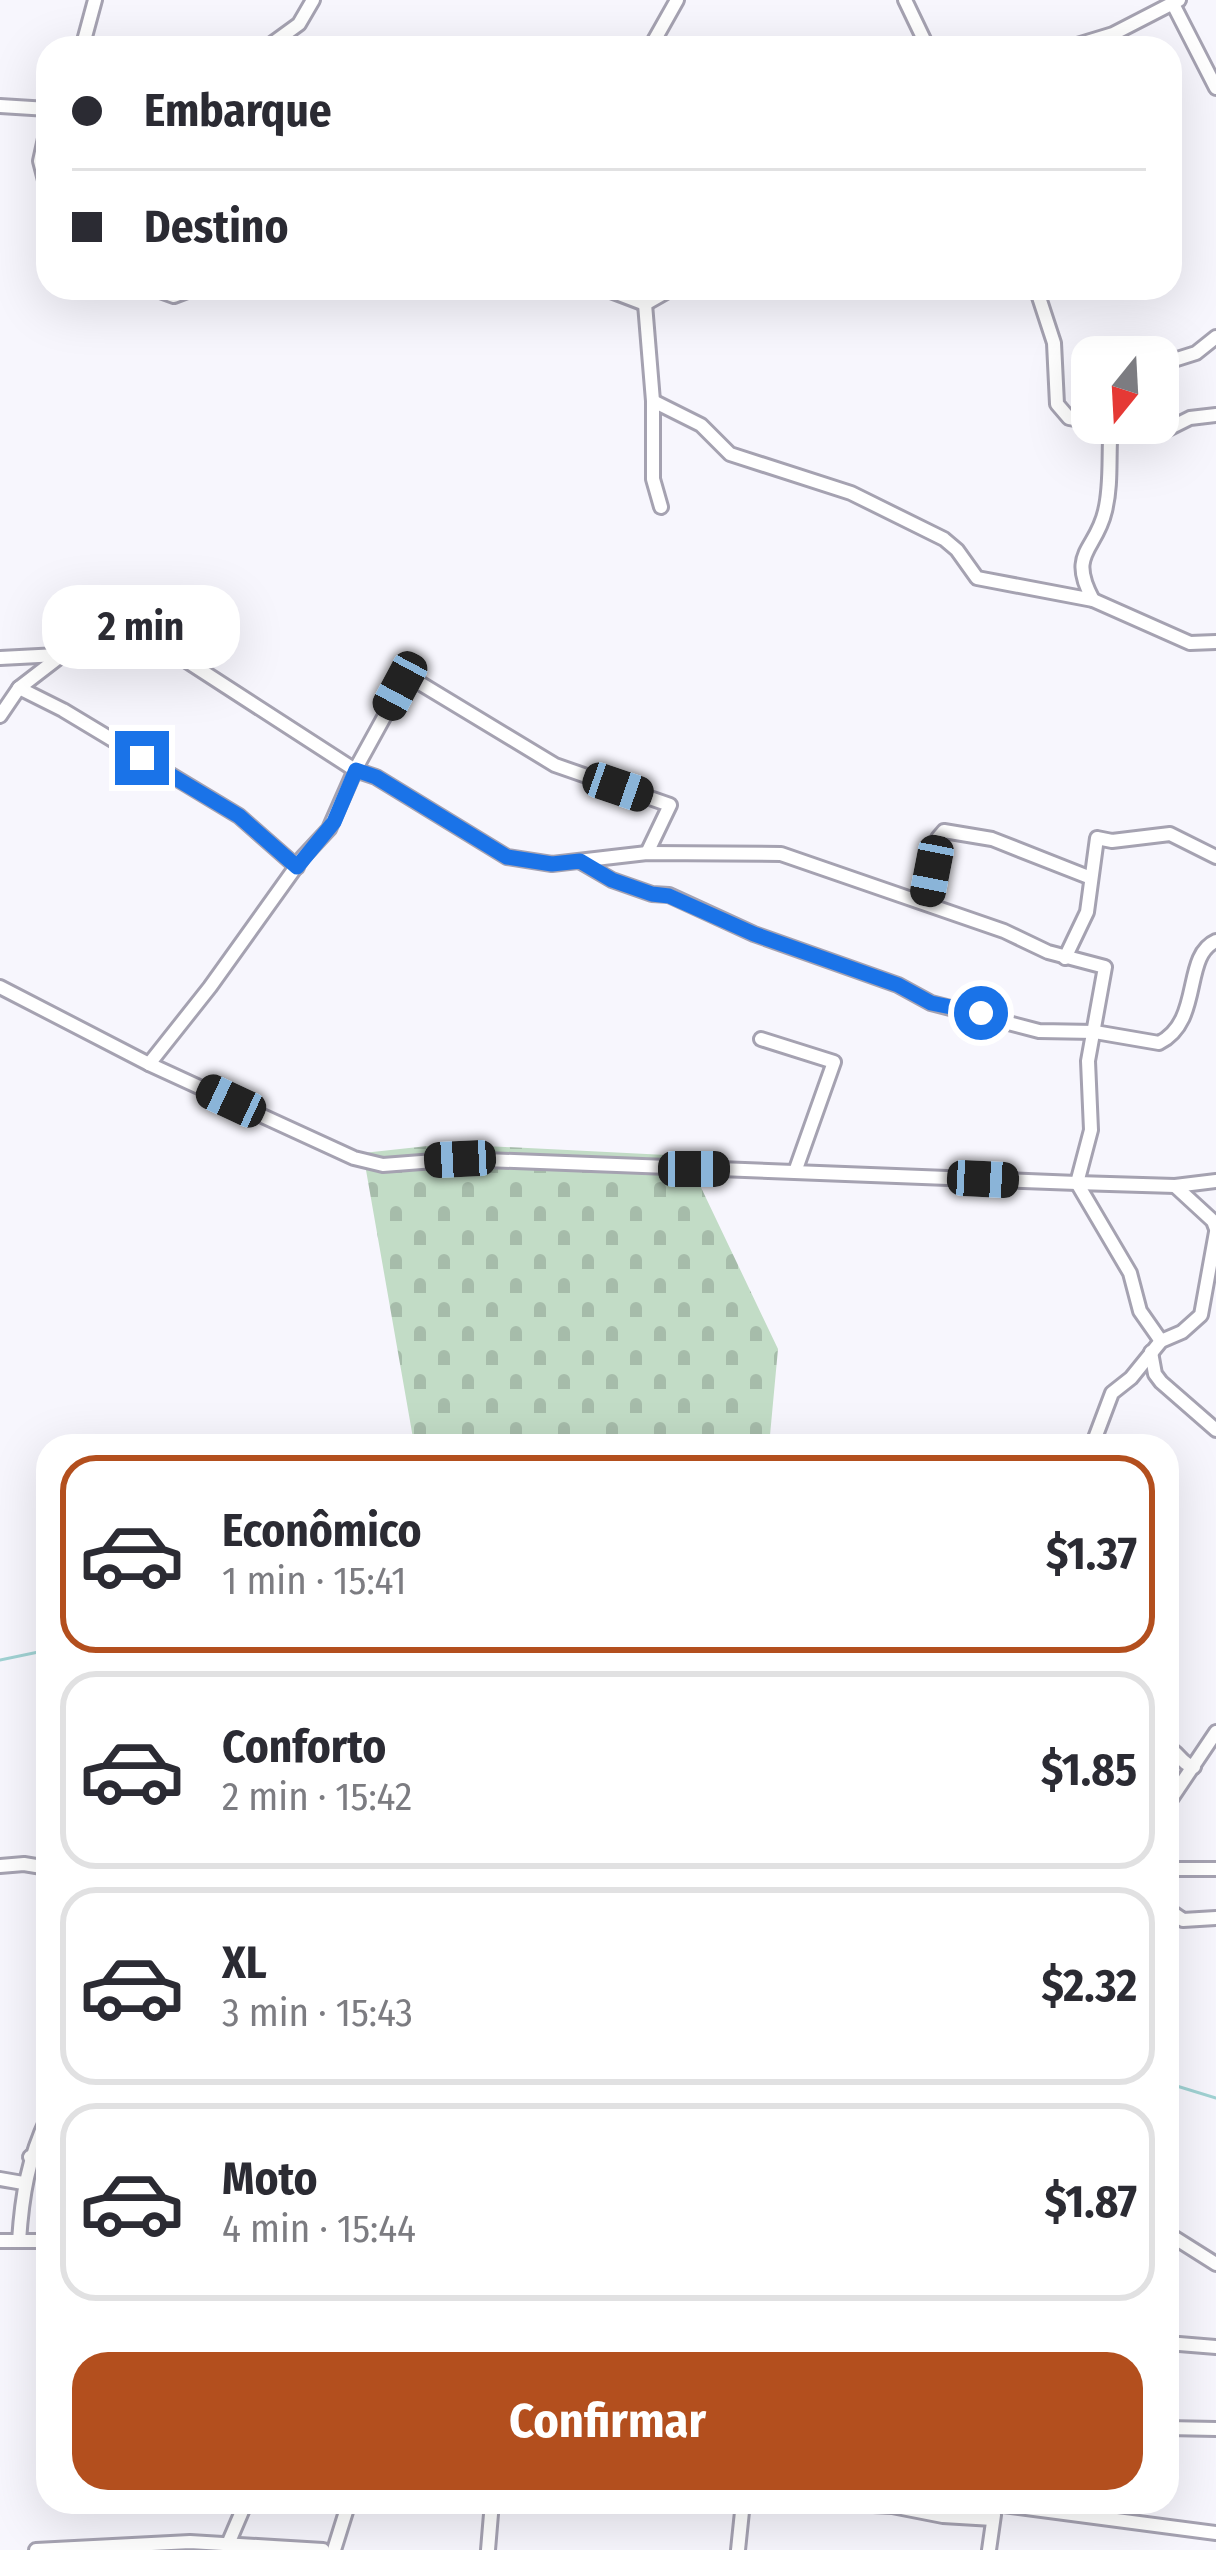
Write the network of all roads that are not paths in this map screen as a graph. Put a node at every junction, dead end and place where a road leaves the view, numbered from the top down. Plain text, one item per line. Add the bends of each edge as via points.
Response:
1 (95, 0) edge
2 (313, 0) edge
3 (677, 0) edge
4 (905, 0) edge
5 (1176, 2) edge
6 (85, 36) edge
7 (282, 36) edge
8 (657, 36) edge
9 (922, 36) edge
10 (1106, 36) edge
11 (1216, 88) edge
12 (0, 106) edge
13 (36, 108) edge
14 (634, 300) edge
15 (652, 300) edge
16 (1040, 300) edge
17 (645, 304) junction
18 (1216, 338) edge
19 (1179, 358) edge
20 (653, 401) junction
21 (1216, 415) edge
22 (1071, 418) edge
23 (1179, 424) edge
24 (1110, 444) edge
25 (661, 507) dead end
26 (1093, 600) junction
27 (1216, 642) edge
28 (59, 656) junction
29 (0, 658) edge
30 (19, 688) junction
31 (0, 716) edge
32 (356, 770) junction
33 (647, 853) junction
34 (1216, 857) edge
35 (580, 861) junction
36 (297, 867) junction
37 (1091, 878) junction
38 (925, 903) junction
39 (1216, 941) edge
40 (1065, 958) junction
41 (0, 987) edge
42 (1095, 1031) junction
43 (761, 1040) dead end
44 (149, 1064) junction
45 (796, 1169) junction
46 (1216, 1181) edge
47 (1077, 1184) junction
48 (1175, 1186) junction
49 (1216, 1230) edge
50 (1156, 1346) junction
51 (1216, 1430) edge
52 (1096, 1434) edge
53 (1216, 1732) edge
54 (1179, 1759) edge
55 (1194, 1767) junction
56 (1179, 1788) edge
57 (0, 1866) edge
58 (36, 1866) edge
59 (1179, 1869) edge
60 (1216, 1869) edge
61 (1179, 1917) edge
62 (1216, 1918) edge
63 (36, 2165) edge
64 (0, 2180) edge
65 (23, 2183) junction
66 (0, 2241) edge
67 (19, 2241) junction
68 (36, 2241) edge
69 (1179, 2243) edge
70 (1216, 2264) edge
71 (1179, 2344) edge
72 (1216, 2348) edge
73 (1179, 2428) edge
74 (1216, 2429) edge
75 (241, 2514) edge
76 (346, 2514) edge
77 (491, 2514) edge
78 (742, 2514) edge
79 (994, 2514) edge
80 (1048, 2514) edge
81 (1216, 2533) edge
82 (229, 2544) junction
83 (165, 2546) edge
84 (189, 2546) edge
85 (84, 2549) edge
86 (36, 2550) edge
87 (323, 2550) edge
88 (334, 2550) edge
89 (488, 2550) edge
90 (738, 2550) edge
91 (989, 2550) edge

1 - 6 street
2 - 7 street
3 - 8 street
4 - 9 street
5 - 10 street
5 - 11 street
12 - 13 street
14 - 17 street
15 - 17 street
16 - 22 street via 1054,343 1060,411
17 - 20 street
18 - 19 street
20 - 25 street via 652,479
20 - 26 street via 701,425 730,454 851,493 944,538 977,578
21 - 23 street
24 - 26 street via 1105,512 1083,557
26 - 27 street via 1177,640
28 - 29 street
28 - 30 street
28 - 32 street via 105,618 118,620
30 - 31 street
30 - 36 street via 239,816
32 - 33 street via 400,686 412,679 555,765 670,805
32 - 35 street via 507,857
32 - 36 street via 334,822
33 - 35 street
33 - 38 street via 781,854
34 - 37 street via 1169,834 1100,837
35 - 42 street via 931,1003 1039,1031
36 - 44 street
37 - 38 street via 992,839 944,831
37 - 40 street via 1088,912
38 - 40 street
39 - 42 street via 1205,947 1187,1014 1166,1041
40 - 42 street via 1105,967
41 - 44 street
42 - 47 street via 1091,1130
43 - 45 street via 834,1062
44 - 45 street via 373,1164 460,1159
45 - 47 street
46 - 48 street
47 - 48 street
47 - 50 street via 1130,1273
48 - 49 street
49 - 50 street via 1201,1315
50 - 51 street via 1155,1374
50 - 52 street via 1106,1402
53 - 55 street
54 - 55 street
55 - 56 street
57 - 58 street
59 - 60 street
61 - 62 street
63 - 65 street
64 - 65 street
65 - 67 street
66 - 67 street
67 - 68 street
69 - 70 street
71 - 72 street
73 - 74 street
75 - 82 street
76 - 88 street
77 - 89 street
78 - 90 street
79 - 91 street
80 - 81 street
82 - 84 street
82 - 87 street
83 - 84 street
83 - 85 street
85 - 86 street

